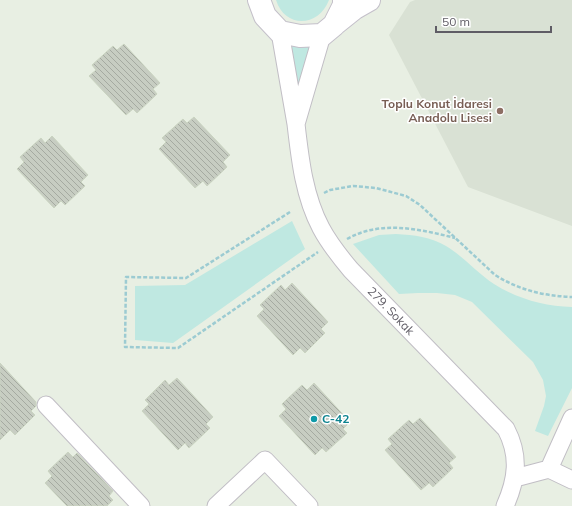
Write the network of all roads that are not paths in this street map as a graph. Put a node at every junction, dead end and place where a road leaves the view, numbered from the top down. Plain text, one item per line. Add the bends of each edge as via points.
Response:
1 (344, 0) edge
2 (369, 0) edge
3 (259, 5) edge
4 (328, 30) junction
5 (280, 32) junction
6 (296, 124) junction
7 (46, 405) dead end
8 (572, 418) edge
9 (549, 469) junction
10 (515, 478) junction
11 (572, 480) edge
12 (141, 506) edge
13 (216, 506) edge
14 (309, 506) edge
15 (505, 506) edge

1 - 4 main road via 344,5
2 - 4 main road
3 - 5 main road
4 - 5 main road via 300,36
4 - 6 street, 279. Sokak
5 - 6 street, 279. Sokak
6 - 10 street, 279. Sokak via 302,168 310,200 320,227 331,245 351,270 506,429 516,453
7 - 12 street
8 - 9 street
9 - 10 street
9 - 11 street
10 - 15 street, 279. Sokak
13 - 14 street via 266,460

